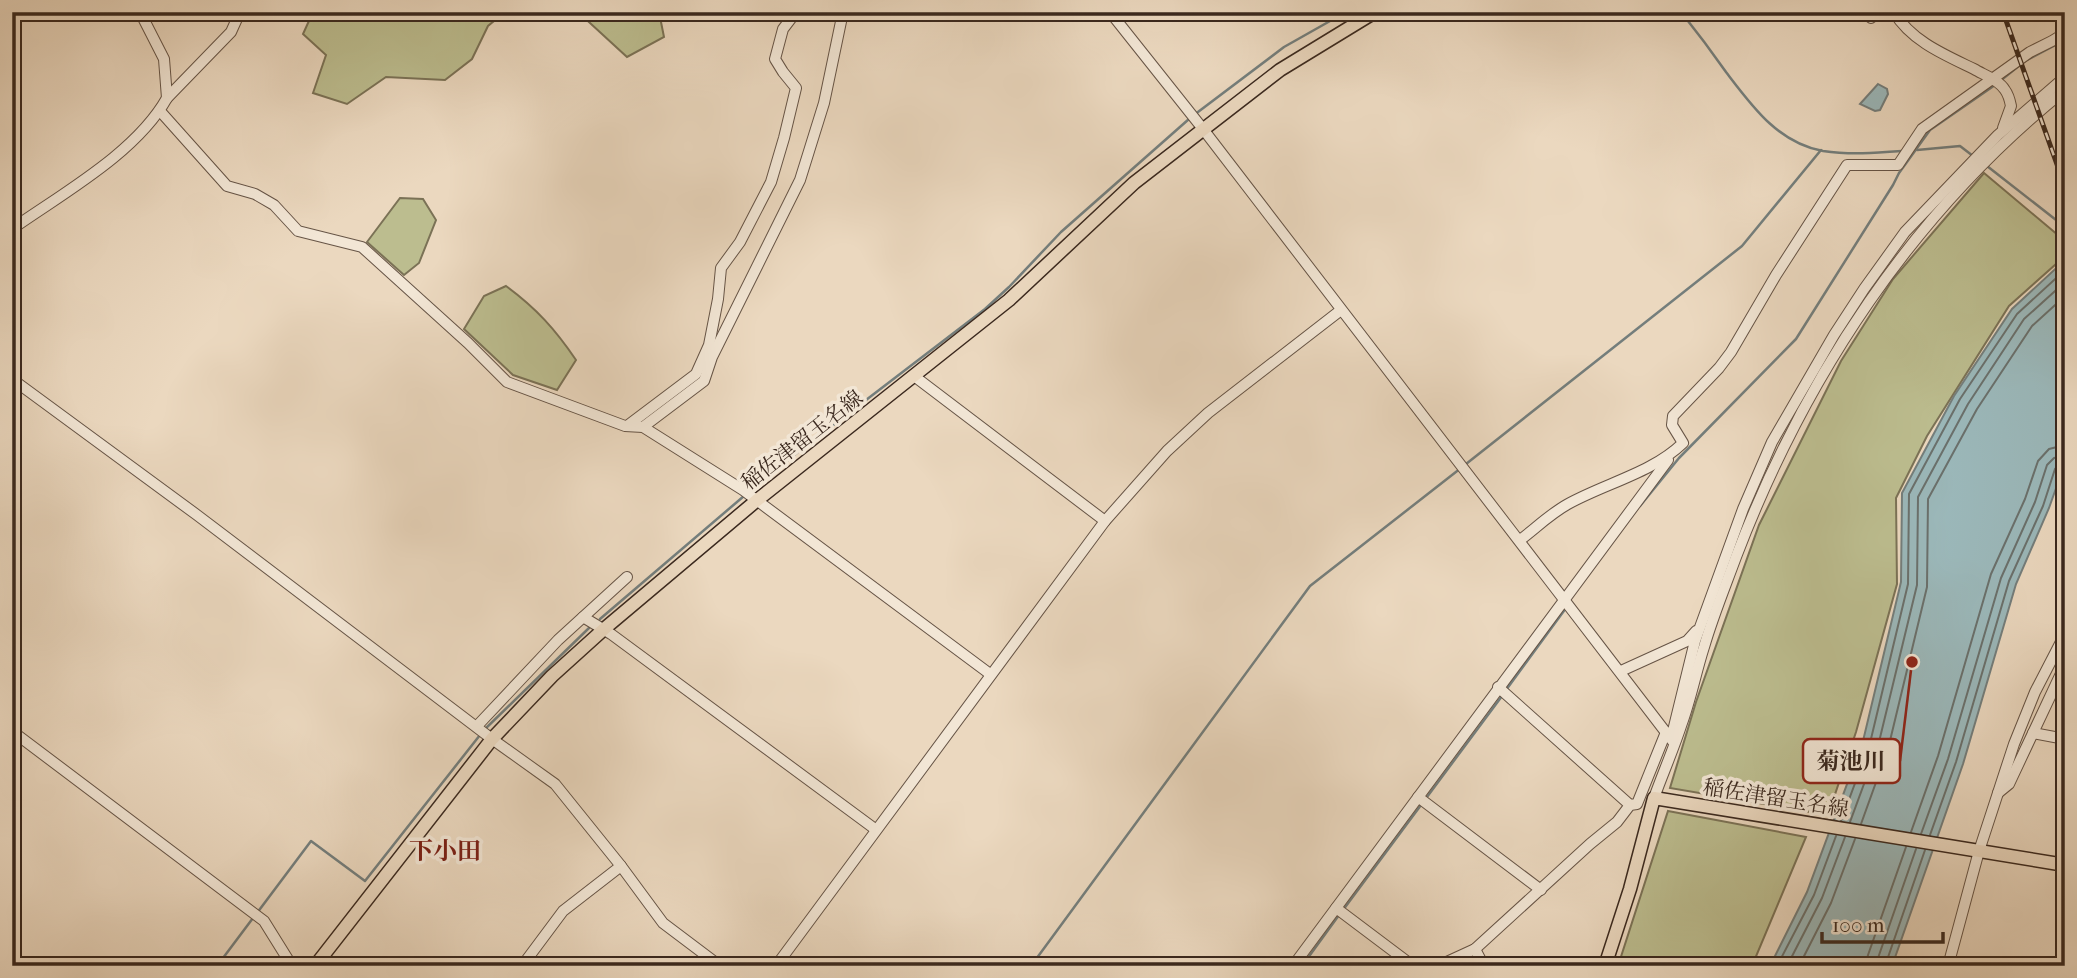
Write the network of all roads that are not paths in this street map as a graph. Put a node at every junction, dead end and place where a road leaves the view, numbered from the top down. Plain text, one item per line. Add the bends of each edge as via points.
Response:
1 (140, 12) edge
2 (240, 12) edge
3 (796, 12) edge
4 (843, 12) edge
5 (1110, 12) edge
6 (1375, 12) edge
7 (1894, 12) edge
8 (2065, 33) edge
9 (2065, 77) edge
10 (1994, 79) junction
11 (2065, 90) edge
12 (167, 98) junction
13 (160, 111) junction
14 (1196, 121) junction
15 (2001, 132) junction
16 (12, 229) edge
17 (1340, 310) junction
18 (914, 376) junction
19 (12, 379) edge
20 (627, 426) junction
21 (643, 427) junction
22 (1672, 454) junction
23 (750, 496) junction
24 (1105, 521) junction
25 (1520, 540) junction
26 (627, 576) dead end
27 (1565, 598) junction
28 (583, 617) junction
29 (1701, 625) junction
30 (604, 629) junction
31 (2065, 634) edge
32 (2065, 664) edge
33 (1621, 671) junction
34 (990, 674) junction
35 (1502, 691) junction
36 (477, 726) junction
37 (12, 731) edge
38 (2033, 733) junction
39 (492, 738) junction
40 (1671, 738) junction
41 (2065, 738) edge
42 (1997, 793) junction
43 (1654, 798) junction
44 (1422, 800) junction
45 (1630, 805) junction
46 (875, 830) junction
47 (1975, 850) junction
48 (2065, 865) edge
49 (621, 866) junction
50 (1541, 890) junction
51 (1340, 911) junction
52 (1475, 949) junction
53 (292, 966) edge
54 (315, 966) edge
55 (522, 966) edge
56 (720, 966) edge
57 (776, 966) edge
58 (1293, 966) edge
59 (1413, 966) edge
60 (1438, 966) edge
61 (1484, 966) edge
62 (1605, 966) edge
63 (1948, 966) edge

1 - 12 street via 164,59
2 - 12 street via 231,32
3 - 20 street via 783,29 775,59 796,88 784,138 771,182 722,268 709,345 696,373
4 - 21 street via 824,103 800,180 704,380
5 - 14 street
6 - 14 main road, 稲佐津留玉名線
7 - 10 street via 1912,34
8 - 10 street
9 - 15 street
10 - 15 street via 2011,106
10 - 22 street via 1922,129 1898,165 1847,165 1731,352 1673,416 1672,425 1683,443
11 - 40 street via 1945,202 1884,278 1846,335 1747,528 1713,618 1682,724
12 - 13 street
13 - 16 street via 120,153
13 - 20 street via 227,186 274,205 298,231 362,247 508,382
14 - 17 street
14 - 18 main road, 稲佐津留玉名線 via 1009,300
15 - 29 street via 1905,232 1834,335 1772,442
17 - 24 street via 1208,413
17 - 25 street
18 - 23 main road, 稲佐津留玉名線
18 - 24 street
19 - 36 street
20 - 21 street
21 - 23 street
22 - 25 street via 1566,505
22 - 27 street
23 - 30 main road, 稲佐津留玉名線
23 - 34 street
24 - 34 street
25 - 27 street
26 - 28 street
27 - 33 street
27 - 35 street
28 - 30 street
28 - 36 street
29 - 33 street via 1687,641
29 - 40 street
30 - 39 main road, 稲佐津留玉名線
30 - 46 street
31 - 42 street via 2035,692
32 - 38 street
33 - 40 street
34 - 46 street
35 - 44 street
35 - 45 street
36 - 39 street
37 - 53 street via 264,921
38 - 41 street
38 - 42 street via 2009,783
39 - 49 street via 555,784
39 - 54 main road, 稲佐津留玉名線
40 - 43 street
40 - 45 street via 1637,804
42 - 47 street
43 - 47 main road, 稲佐津留玉名線
43 - 62 main road
44 - 50 street
44 - 51 street
45 - 50 street
46 - 57 street
47 - 48 main road, 稲佐津留玉名線
47 - 63 street
49 - 55 street via 563,911
49 - 56 street via 663,923
50 - 52 street
51 - 58 street
51 - 59 street
52 - 60 street
52 - 61 street

